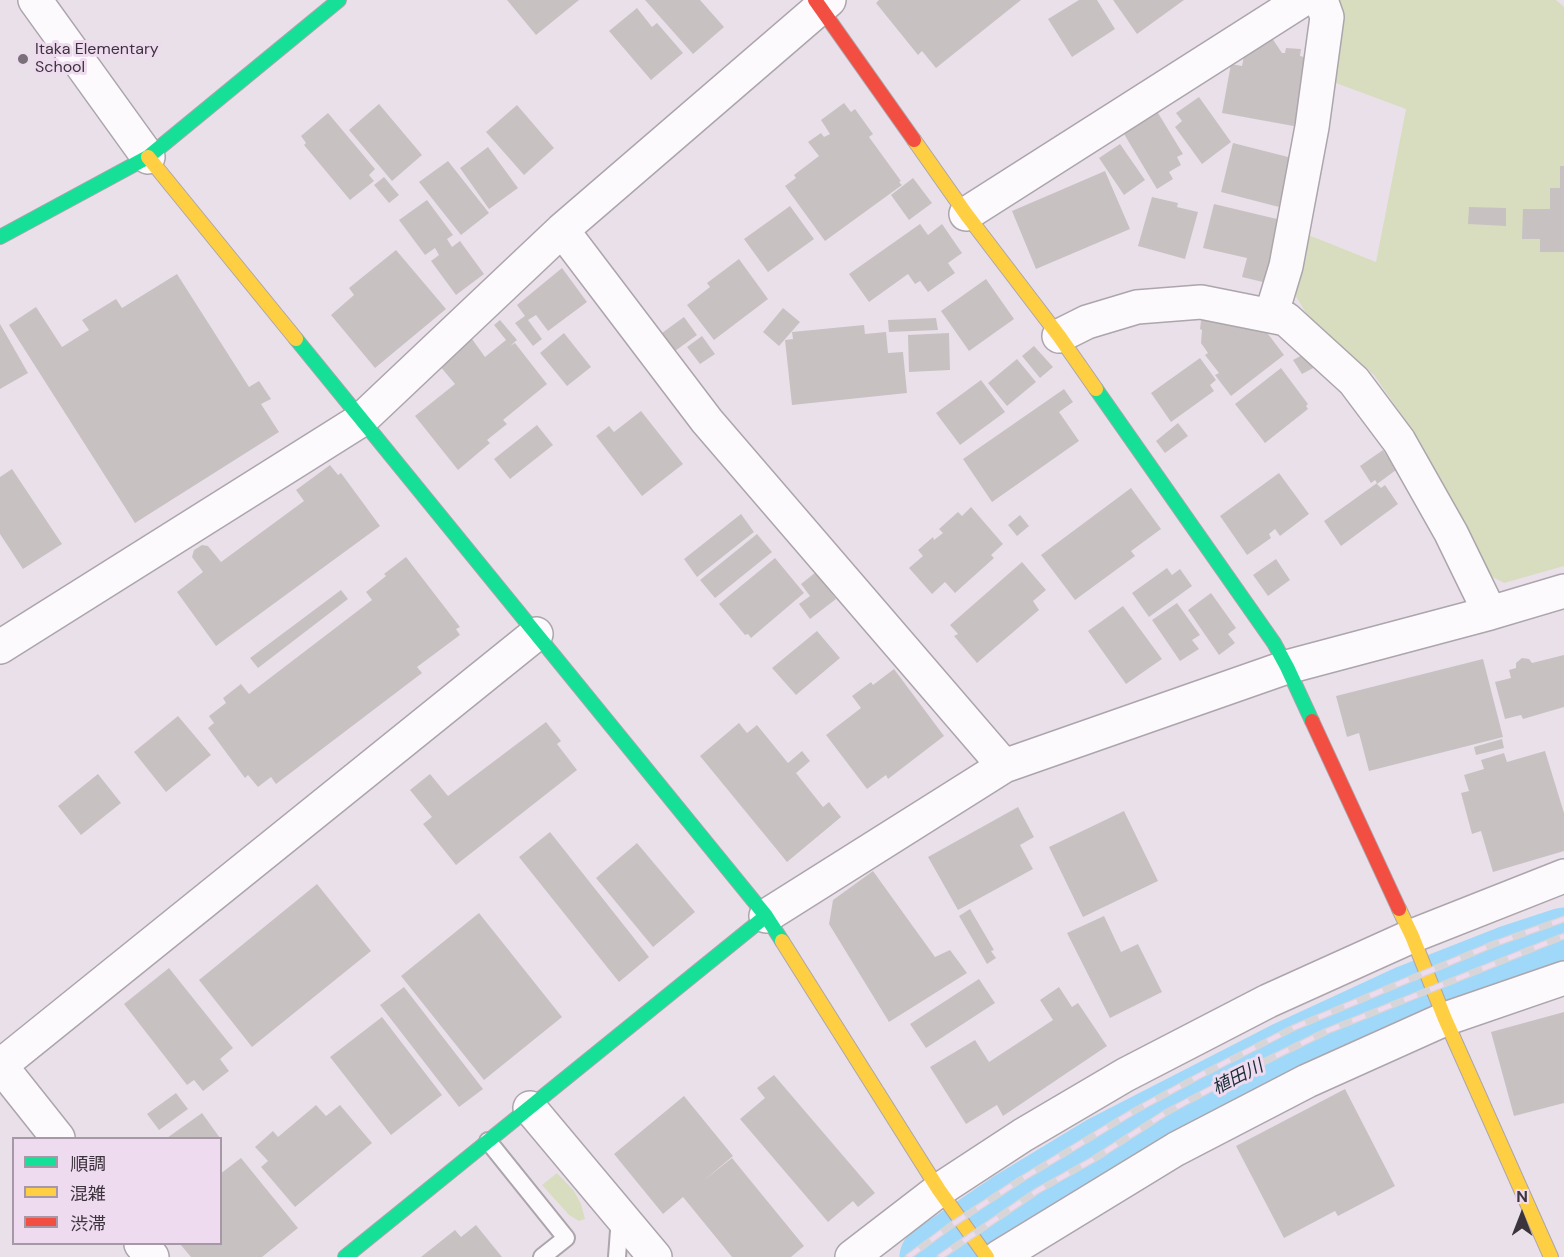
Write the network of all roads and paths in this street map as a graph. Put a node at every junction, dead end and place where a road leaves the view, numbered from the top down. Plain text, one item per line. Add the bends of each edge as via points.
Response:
1 (35, 0) edge
2 (339, 0) edge
3 (1302, 0) edge
4 (1321, 0) edge
5 (821, 2) edge
6 (148, 157) junction
7 (966, 214) junction
8 (562, 230) junction
9 (0, 237) edge
10 (1271, 316) junction
11 (1059, 336) junction
12 (362, 420) junction
13 (1564, 591) edge
14 (1490, 613) junction
15 (536, 634) junction
16 (0, 647) edge
17 (1287, 667) junction
18 (1004, 766) junction
19 (1564, 876) edge
20 (766, 916) junction
21 (1412, 936) junction
22 (1564, 978) edge
23 (1442, 1012) junction
24 (0, 1066) edge
25 (530, 1107) junction
26 (57, 1137) edge
27 (488, 1141) junction
28 (947, 1201) junction
29 (620, 1216) junction
30 (142, 1245) edge
31 (989, 1250) edge
32 (152, 1257) edge
33 (345, 1257) edge
34 (542, 1257) edge
35 (617, 1257) edge
36 (655, 1257) edge
37 (852, 1257) edge
38 (987, 1257) edge
39 (1551, 1257) edge

1 - 6 street
2 - 6 street
3 - 7 street
4 - 10 street via 1327,17 1312,127 1286,266
5 - 7 street
5 - 8 street
6 - 9 street
6 - 12 street
7 - 11 street
8 - 12 street
8 - 18 street via 707,421
10 - 11 street via 1201,302 1137,307 1087,322
10 - 14 street via 1286,319 1354,381 1399,441
11 - 17 street
12 - 15 street
12 - 16 street
13 - 14 street
14 - 17 street
15 - 20 street
15 - 24 street
17 - 18 street
17 - 21 street
18 - 20 street
19 - 21 street
20 - 25 street
20 - 28 street
21 - 23 street
21 - 28 street via 1268,1001 1125,1075 1023,1136
22 - 23 street
23 - 31 street
23 - 39 street
24 - 26 street
25 - 27 street
25 - 29 street
27 - 33 street
27 - 34 lane via 566,1238
28 - 31 street
28 - 37 street
29 - 35 lane
29 - 36 street
30 - 32 street
31 - 38 street

